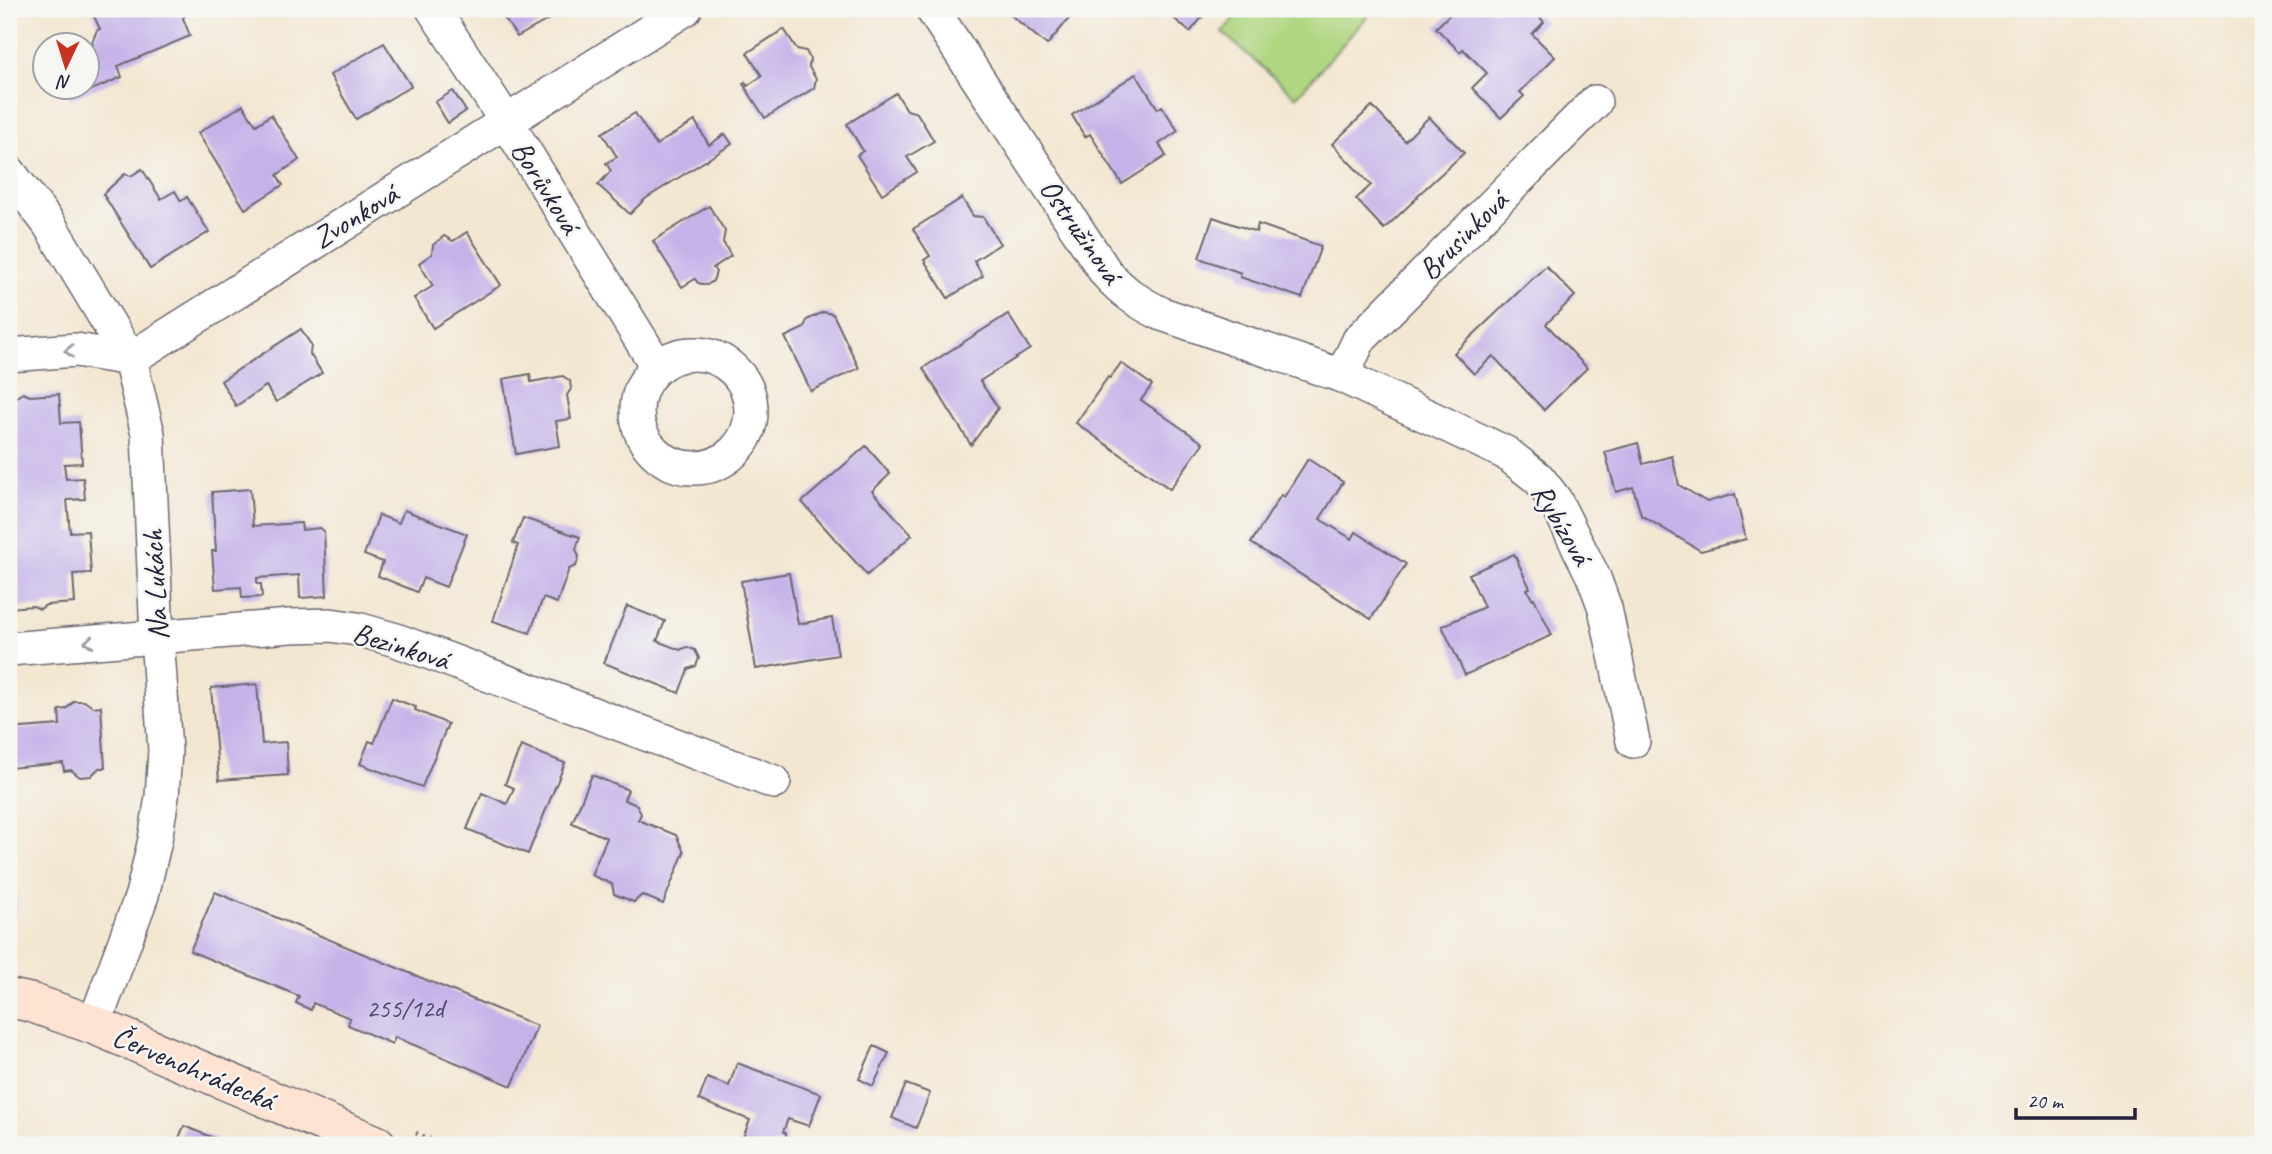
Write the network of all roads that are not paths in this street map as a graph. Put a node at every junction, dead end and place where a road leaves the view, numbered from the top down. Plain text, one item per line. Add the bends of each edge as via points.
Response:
1 (433, 9) edge
2 (685, 9) edge
3 (932, 9) edge
4 (1595, 102) dead end
5 (506, 121) junction
6 (9, 172) edge
7 (9, 355) edge
8 (130, 359) junction
9 (657, 366) dead end
10 (1342, 376) junction
11 (157, 637) junction
12 (9, 649) edge
13 (1633, 741) dead end
14 (774, 782) dead end
15 (9, 998) edge
16 (94, 1026) junction
17 (377, 1145) edge

1 - 5 street, Borůvková
2 - 5 street, Zvonková
3 - 10 street, Ostružinová via 1121,290 1162,314
4 - 10 street, Brusinková via 1359,340
5 - 8 street, Zvonková
5 - 9 street, Borůvková
6 - 8 street, Na Lukách via 49,224
8 -> 7 street via 76,350
8 - 11 street, Na Lukách via 148,434
10 - 13 street, Rybízová via 1506,453 1555,500 1600,592
11 -> 12 street, Bezinková
11 - 14 street, Bezinková via 290,626 357,629
11 - 16 street, Na Lukách via 165,750 159,819 142,895
15 - 16 street, Červenohrádecká
16 - 17 street, Červenohrádecká

